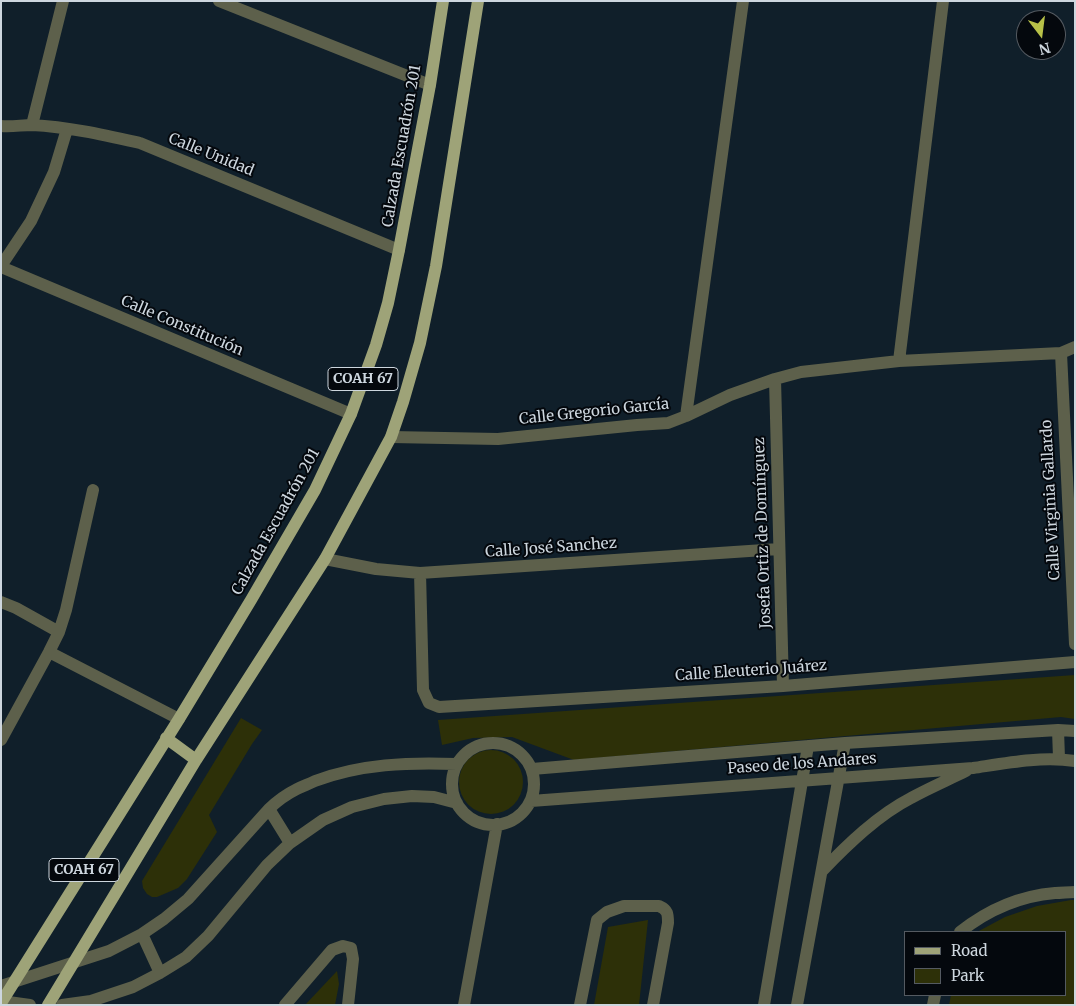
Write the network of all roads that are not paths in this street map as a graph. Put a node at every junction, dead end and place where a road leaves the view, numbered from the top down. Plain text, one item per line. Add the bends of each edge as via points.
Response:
1 (63, 1) edge
2 (219, 1) edge
3 (443, 1) edge
4 (478, 1) edge
5 (743, 1) edge
6 (943, 1) edge
7 (430, 85) junction
8 (1, 126) edge
9 (32, 126) junction
10 (67, 129) junction
11 (399, 250) junction
12 (1, 267) edge
13 (1075, 347) edge
14 (1061, 353) junction
15 (899, 361) junction
16 (775, 379) junction
17 (351, 414) junction
18 (686, 416) junction
19 (391, 437) junction
20 (93, 490) dead end
21 (779, 549) junction
22 (325, 559) junction
23 (420, 573) junction
24 (1, 602) edge
25 (59, 632) junction
26 (1075, 644) edge
27 (49, 652) junction
28 (1075, 662) edge
29 (783, 686) junction
30 (179, 719) junction
31 (1058, 730) junction
32 (1075, 731) edge
33 (166, 738) junction
34 (1, 740) edge
35 (845, 743) junction
36 (808, 746) junction
37 (1059, 758) junction
38 (196, 760) junction
39 (1075, 760) edge
40 (457, 764) junction
41 (973, 768) junction
42 (532, 769) junction
43 (839, 778) junction
44 (803, 781) junction
45 (531, 801) junction
46 (457, 803) junction
47 (268, 809) junction
48 (497, 824) junction
49 (290, 842) junction
50 (822, 871) junction
51 (1075, 892) edge
52 (961, 931) edge
53 (142, 934) junction
54 (73, 963) junction
55 (160, 974) junction
56 (14, 982) junction
57 (1, 986) edge
58 (2, 1002) edge
59 (30, 1005) edge
60 (48, 1005) edge
61 (62, 1005) edge
62 (285, 1005) edge
63 (348, 1005) edge
64 (464, 1005) edge
65 (580, 1005) edge
66 (653, 1005) edge
67 (764, 1005) edge
68 (797, 1005) edge

1 - 9 street
2 - 7 street
3 - 7 main road, Calzada Escuadrón 201 / COAH 67
4 - 19 main road, COAH 67 via 436,266 420,343
5 - 18 street
6 - 15 street
7 - 11 main road, Calzada Escuadrón 201 / COAH 67
8 - 9 street, Calle Unidad
9 - 10 street, Calle Unidad
10 - 11 street, Calle Unidad via 140,143
10 - 12 street via 54,172 31,221
11 - 17 main road, Calzada Escuadrón 201 / COAH 67 via 376,345
12 - 17 street, Calle Constitución
13 - 14 street
14 - 15 street, Calle Gregorio García
14 - 26 street, Calle Virginia Gallardo
15 - 16 street, Calle Gregorio García via 801,372
16 - 18 street, Calle Gregorio García via 730,395
16 - 21 street, Josefa Ortiz de Domínguez
17 - 30 main road, Calzada Escuadrón 201 / COAH 67 via 315,490
18 - 19 street, Calle Gregorio García via 668,423 498,439
19 - 22 main road, COAH 67
20 - 25 street
21 - 23 street, Calle José Sanchez
21 - 29 street, Josefa Ortiz de Domínguez
22 - 23 street, Calle José Sanchez
22 - 38 main road, COAH 67
23 - 29 street, Calle Eleuterio Juárez via 423,690 429,703 439,707
24 - 25 street
25 - 27 street
27 - 30 street
27 - 34 street
28 - 29 street, Calle Eleuterio Juárez
30 - 33 main road, Calzada Escuadrón 201 / COAH 67
31 - 32 street, Paseo de los Andares
31 - 35 street, Paseo de los Andares
31 - 37 street
33 - 38 main road
33 - 56 main road, Calzada Escuadrón 201 / COAH 67
35 - 36 street, Paseo de los Andares
35 - 43 street
36 - 42 street, Paseo de los Andares
36 - 44 street
37 - 39 street, Paseo de los Andares
37 - 41 street, Paseo de los Andares
38 - 54 main road, COAH 67
40 - 42 street via 480,744 496,743 511,746 524,756
40 - 46 street via 452,783
40 - 47 street via 388,765 336,774 298,788
41 - 43 street, Paseo de los Andares
41 - 50 street via 909,798 878,819
42 - 45 street via 534,790
43 - 44 street, Paseo de los Andares
43 - 50 street
44 - 45 street, Paseo de los Andares
44 - 67 street
45 - 48 street via 523,813 511,821
46 - 48 street via 474,819 485,824
46 - 49 street via 434,797 384,799 352,807 323,820
47 - 49 street
47 - 53 street via 188,899
48 - 64 street
49 - 55 street via 208,936 186,957
50 - 68 street
51 - 52 street via 1038,894 1005,904
53 - 54 street via 109,951
53 - 55 street
54 - 56 street
54 - 60 main road, COAH 67
55 - 61 street via 91,1001
56 - 57 street
56 - 58 main road, Calzada Escuadrón 201 / COAH 67
58 - 59 street
62 - 63 street via 332,950 343,946 350,948 354,959
65 - 66 street via 597,920 624,906 659,906 665,908 668,923

